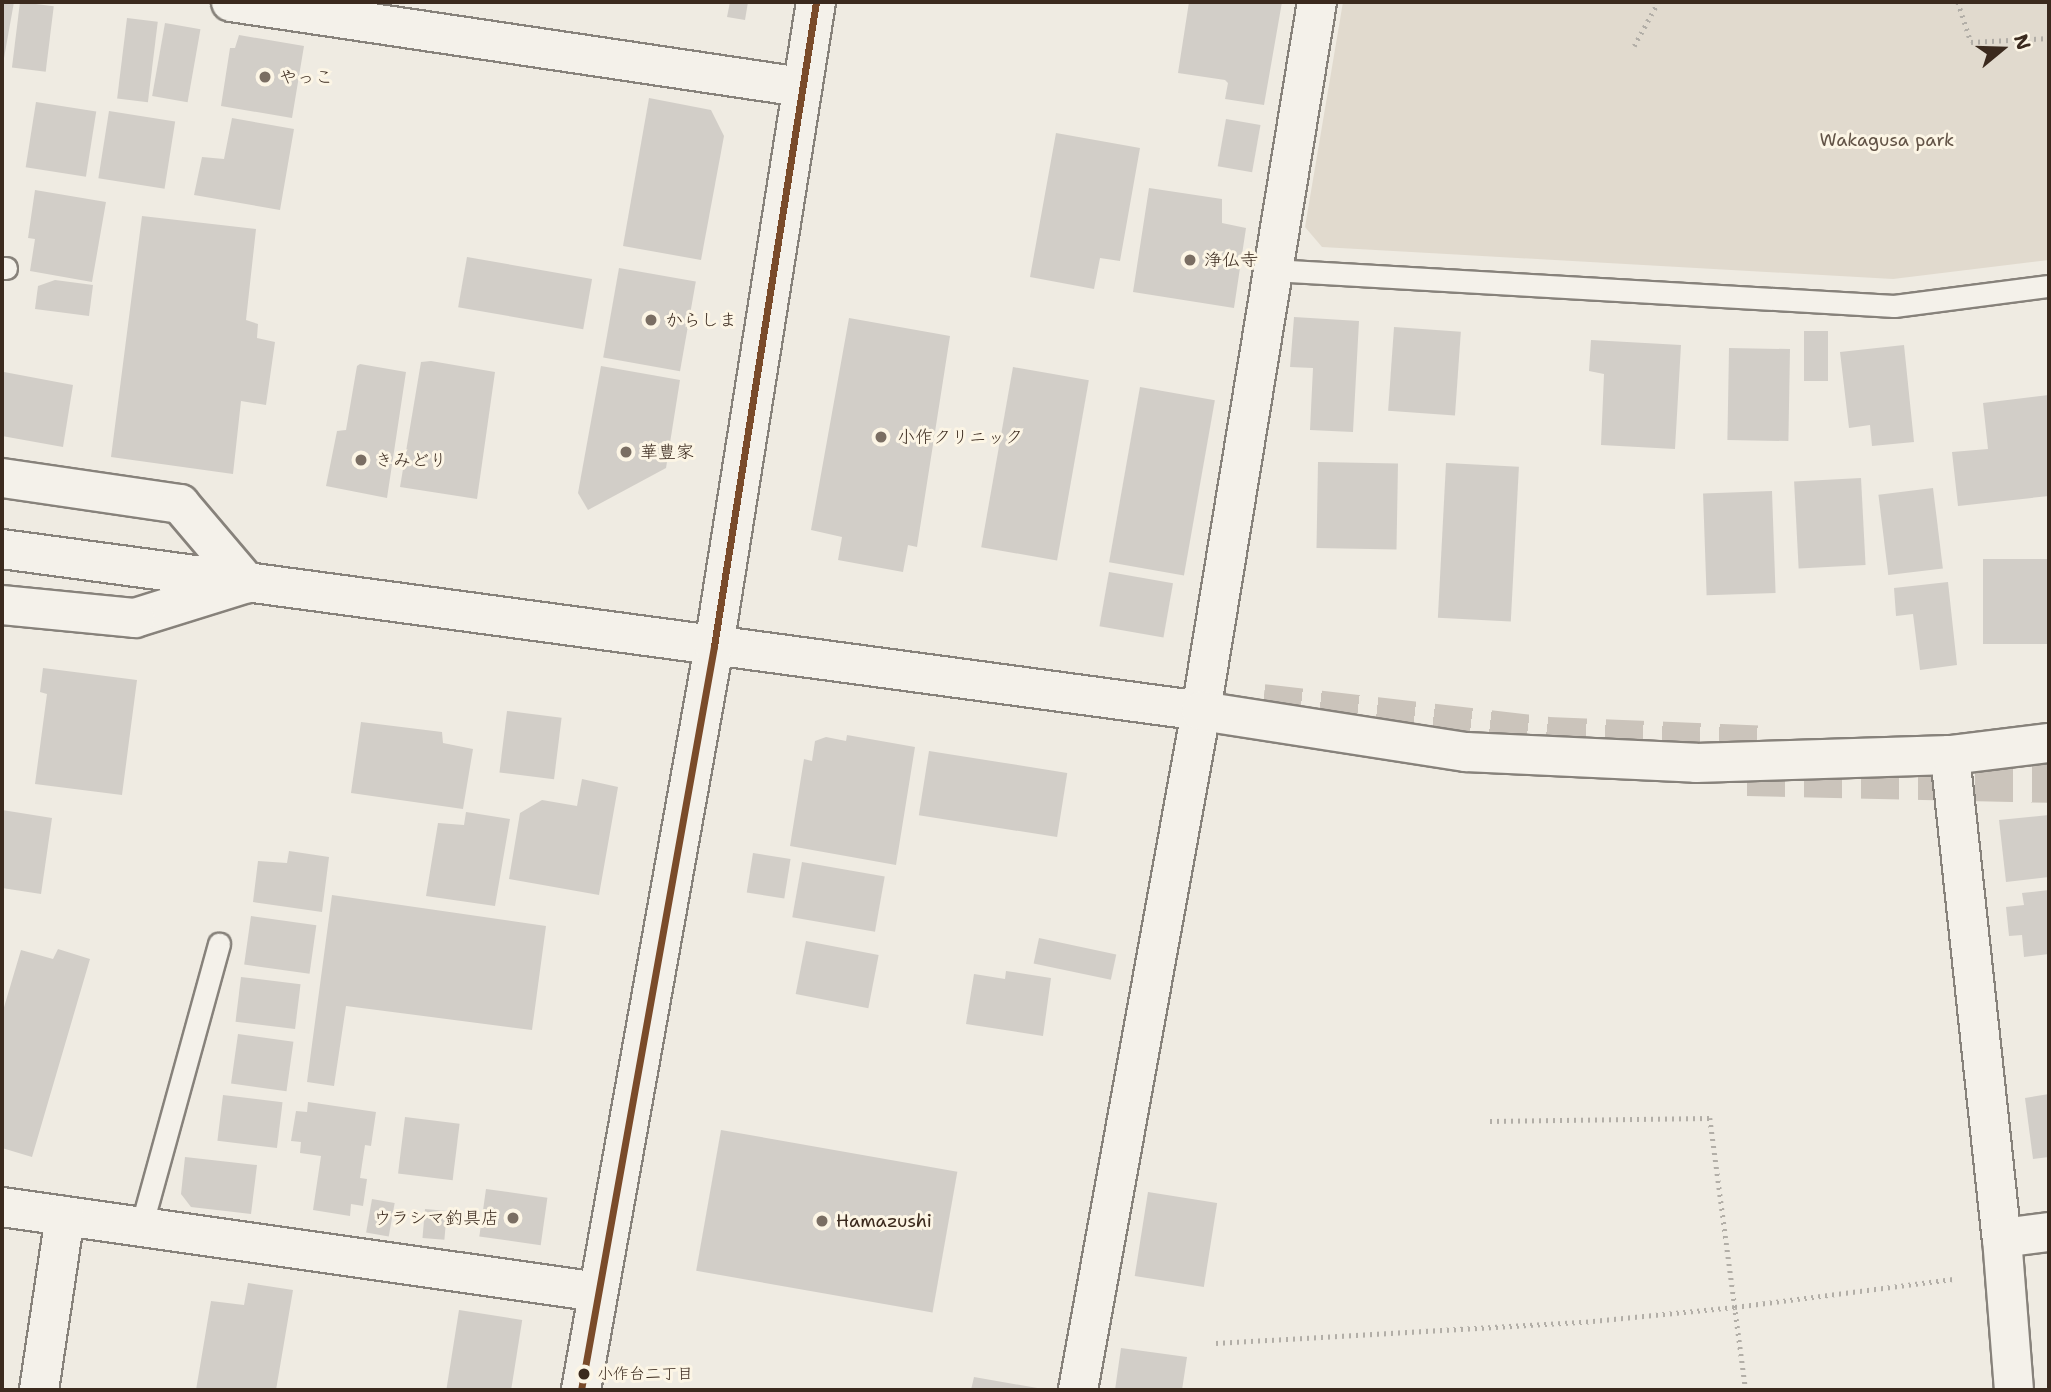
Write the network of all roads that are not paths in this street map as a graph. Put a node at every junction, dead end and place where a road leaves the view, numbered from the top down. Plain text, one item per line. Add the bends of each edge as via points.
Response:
1 (231, 2) edge
2 (816, 2) edge
3 (1317, 2) edge
4 (400, 14) edge
5 (801, 87) junction
6 (1272, 270) junction
7 (2049, 286) edge
8 (2, 478) edge
9 (2, 549) edge
10 (247, 583) junction
11 (2, 605) edge
12 (714, 646) junction
13 (1201, 711) junction
14 (2049, 743) edge
15 (1950, 755) junction
16 (219, 944) dead end
17 (2, 1207) edge
18 (65, 1216) junction
19 (141, 1227) junction
20 (2049, 1233) edge
21 (2003, 1255) junction
22 (598, 1292) junction
23 (39, 1390) edge
24 (581, 1390) edge
25 (1078, 1390) edge
26 (2014, 1390) edge

1 - 4 street
2 - 5 street
3 - 6 street
4 - 5 street
5 - 12 street
6 - 7 lane via 1894,306
6 - 13 street
8 - 10 street via 180,504
9 - 10 street
10 - 11 street via 135,618
10 - 12 street
12 - 13 street
12 - 22 street
13 - 15 street via 1466,752 1588,760
13 - 25 street
14 - 15 street
15 - 21 street
16 - 19 lane
17 - 18 street
18 - 19 street
18 - 23 street
19 - 22 street
20 - 21 street
21 - 26 street
22 - 24 street

